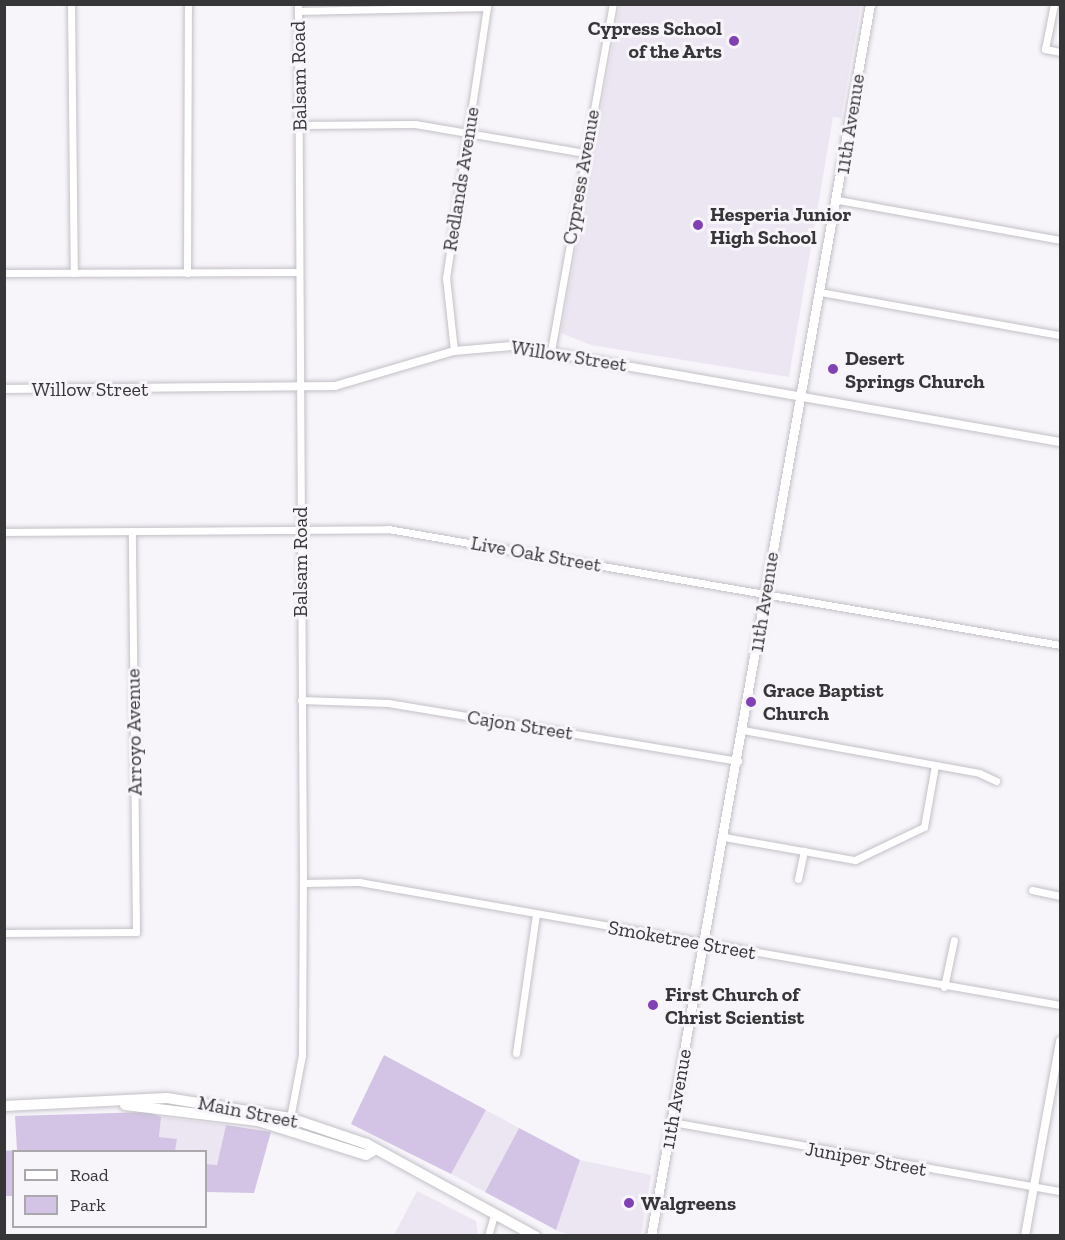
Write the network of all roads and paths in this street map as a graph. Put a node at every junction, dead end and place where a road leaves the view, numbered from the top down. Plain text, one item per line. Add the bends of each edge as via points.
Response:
1 (71, 4) edge
2 (188, 4) edge
3 (613, 4) edge
4 (870, 4) edge
5 (1054, 4) edge
6 (298, 8) edge
7 (1060, 52) edge
8 (300, 125) junction
9 (468, 134) junction
10 (585, 153) junction
11 (838, 200) junction
12 (1060, 240) edge
13 (299, 272) junction
14 (4, 273) edge
15 (74, 273) junction
16 (187, 273) junction
17 (820, 292) junction
18 (1060, 335) edge
19 (454, 351) junction
20 (551, 351) junction
21 (301, 388) junction
22 (4, 389) edge
23 (802, 396) junction
24 (1060, 442) edge
25 (300, 530) junction
26 (4, 532) edge
27 (132, 532) junction
28 (765, 594) junction
29 (1060, 645) edge
30 (301, 700) junction
31 (743, 730) junction
32 (738, 760) junction
33 (935, 765) junction
34 (996, 781) dead end
35 (724, 837) junction
36 (804, 851) junction
37 (798, 879) dead end
38 (303, 883) junction
39 (1032, 890) dead end
40 (1060, 896) edge
41 (536, 914) junction
42 (4, 933) edge
43 (954, 940) dead end
44 (705, 944) junction
45 (944, 987) junction
46 (1060, 1005) edge
47 (1060, 1041) edge
48 (516, 1053) dead end
49 (116, 1103) junction
50 (4, 1106) edge
51 (224, 1115) junction
52 (290, 1118) junction
53 (672, 1122) junction
54 (373, 1151) junction
55 (1034, 1187) junction
56 (1060, 1191) edge
57 (494, 1215) junction
58 (488, 1236) edge
59 (535, 1236) edge
60 (651, 1236) edge
61 (1025, 1236) edge

1 - 15 street
2 - 16 street
3 - 10 street, Cypress Avenue
4 - 11 main road, 11th Avenue
5 - 7 street via 1046,49
6 - 8 street, Balsam Road
6 - 9 street, Redlands Avenue via 487,7
8 - 9 street via 415,124
8 - 13 street, Balsam Road
9 - 10 street
9 - 19 street, Redlands Avenue via 446,277
10 - 20 street, Cypress Avenue
11 - 12 street
11 - 17 main road, 11th Avenue
13 - 16 street
13 - 21 street, Balsam Road
14 - 15 street
15 - 16 street
17 - 18 street
17 - 23 main road, 11th Avenue
19 - 20 street, Willow Street via 496,346
19 - 21 street, Willow Street via 359,383
20 - 23 street, Willow Street
21 - 22 street, Willow Street
21 - 25 street, Balsam Road
23 - 24 street, Willow Street
23 - 28 main road, 11th Avenue
25 - 27 street, Live Oak Street
25 - 28 street, Live Oak Street via 388,529
25 - 30 street, Balsam Road
26 - 27 street, Live Oak Street
27 - 42 street, Arroyo Avenue via 136,932
28 - 29 street, Live Oak Street
28 - 31 main road, 11th Avenue
30 - 32 street, Cajon Street via 388,703
30 - 38 street, Balsam Road
31 - 32 main road, 11th Avenue
31 - 33 street
32 - 35 main road, 11th Avenue
33 - 34 street
33 - 36 street via 924,827 855,860
35 - 36 street
35 - 44 main road, 11th Avenue
36 - 37 street
38 - 41 street, Smoketree Street via 359,882
38 - 52 street, Balsam Road via 302,1055
39 - 40 street
41 - 44 street, Smoketree Street
41 - 48 street
43 - 45 street
44 - 45 street, Smoketree Street
44 - 53 main road, 11th Avenue
45 - 46 street, Smoketree Street
47 - 55 street
49 - 50 main road, Main Street
49 - 51 main road, Main Street
49 - 52 main road, Main Street via 168,1098
51 - 52 main road
51 - 54 main road, Main Street via 299,1131 366,1155
52 - 54 main road, Main Street via 367,1144
53 - 55 street, Juniper Street
53 - 60 main road, 11th Avenue
54 - 57 main road, Main Street
55 - 56 street, Juniper Street
55 - 61 street
57 - 58 street
57 - 59 main road, Main Street

